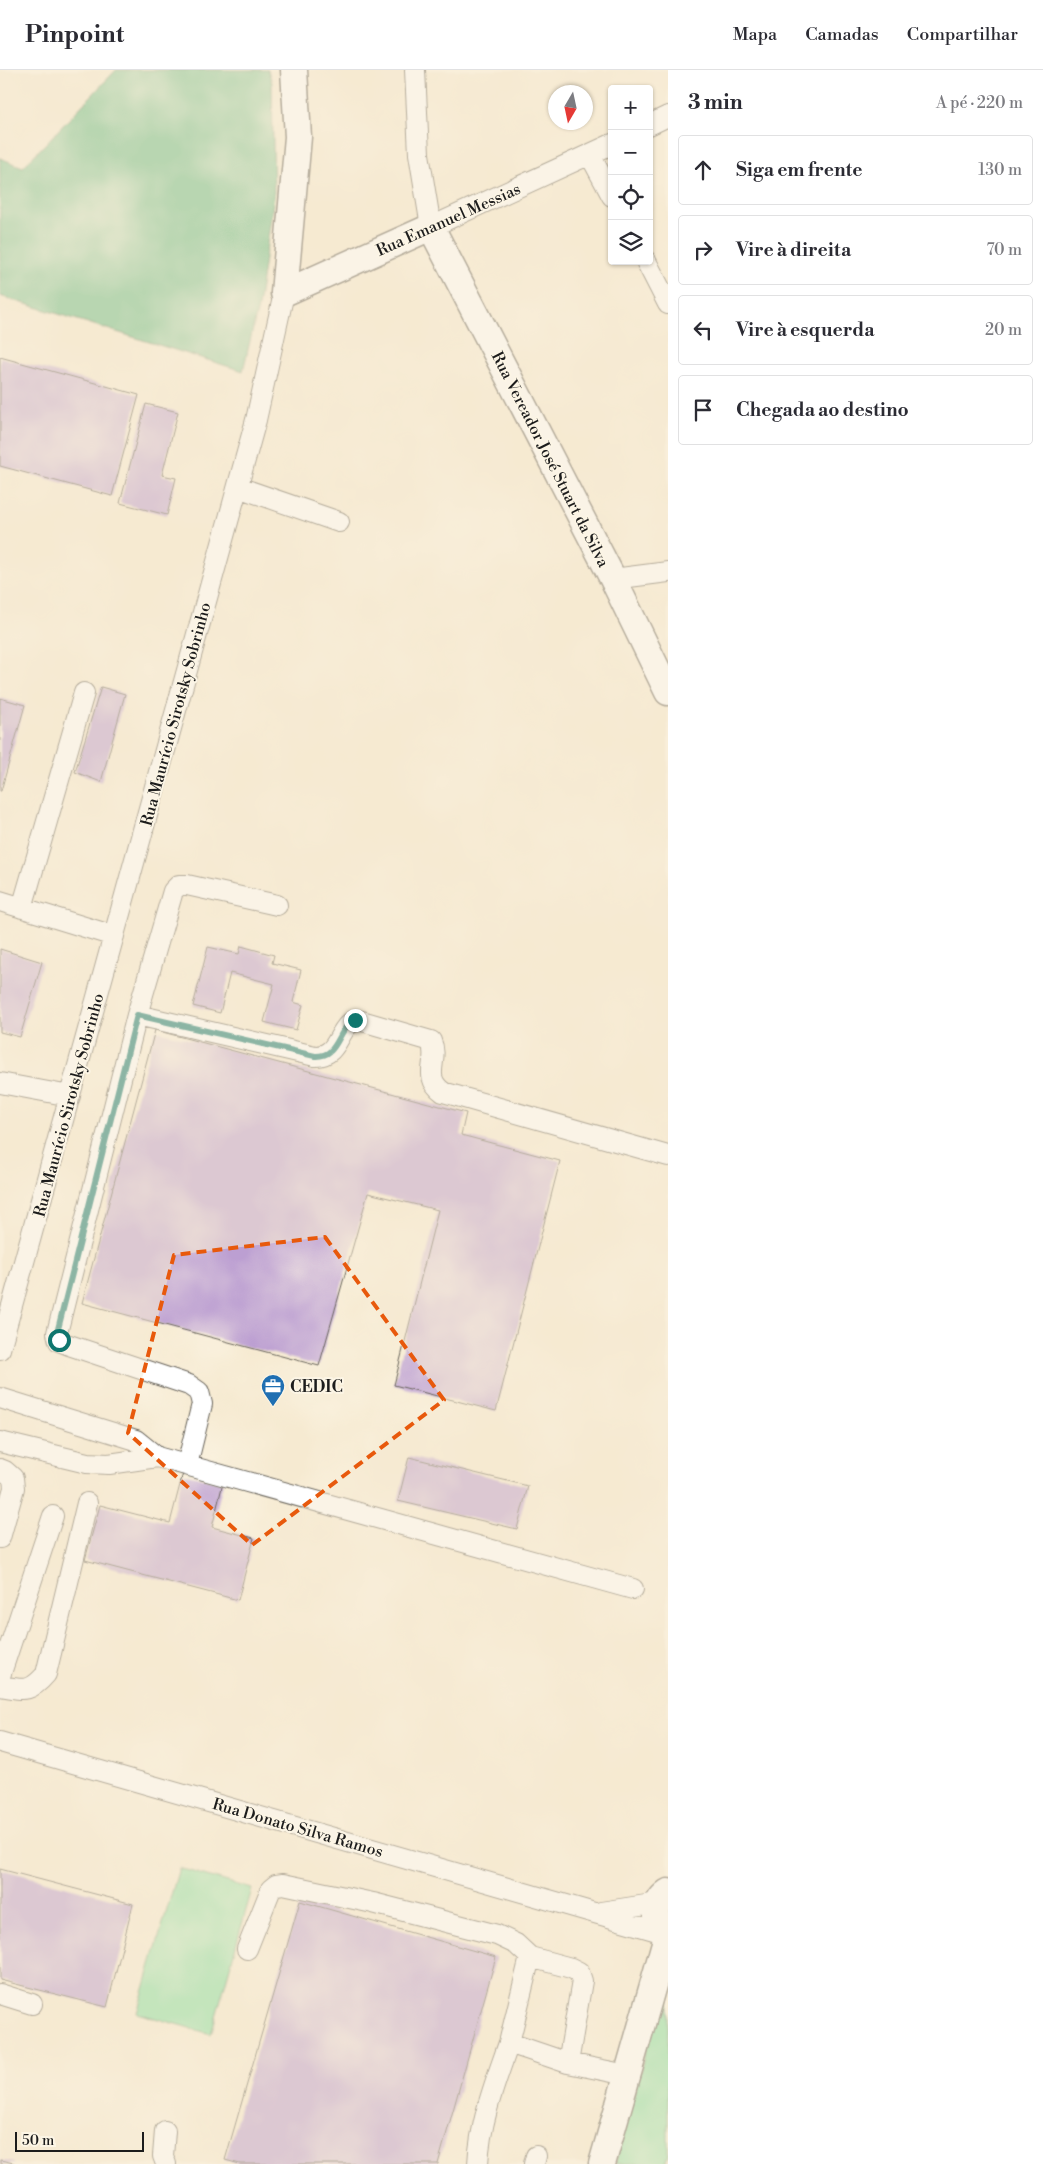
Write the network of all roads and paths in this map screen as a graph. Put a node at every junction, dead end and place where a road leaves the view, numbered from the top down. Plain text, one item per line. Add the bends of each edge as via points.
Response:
1 (294, 70) edge
2 (415, 70) edge
3 (668, 116) edge
4 (653, 124) edge
5 (608, 146) edge
6 (590, 155) junction
7 (608, 189) edge
8 (431, 227) junction
9 (648, 265) edge
10 (284, 293) junction
11 (668, 304) edge
12 (238, 487) junction
13 (340, 522) dead end
14 (668, 572) edge
15 (613, 579) junction
16 (668, 692) edge
17 (84, 693) dead end
18 (0, 902) edge
19 (276, 905) dead end
20 (22, 908) junction
21 (114, 936) junction
22 (137, 1015) junction
23 (0, 1083) edge
24 (70, 1096) junction
25 (668, 1156) edge
26 (0, 1349) edge
27 (0, 1398) edge
28 (0, 1442) edge
29 (157, 1457) junction
30 (187, 1465) junction
31 (0, 1469) edge
32 (87, 1503) dead end
33 (53, 1516) dead end
34 (0, 1538) edge
35 (633, 1589) dead end
36 (0, 1676) edge
37 (0, 1686) edge
38 (0, 1742) edge
39 (663, 1897) edge
40 (597, 1913) junction
41 (666, 1936) edge
42 (247, 1949) dead end
43 (530, 1957) junction
44 (0, 1994) edge
45 (32, 2004) dead end
46 (509, 2043) junction
47 (568, 2063) junction
48 (627, 2075) junction
49 (165, 2131) dead end
50 (166, 2164) edge
51 (478, 2164) edge
52 (602, 2164) edge

1 - 10 main road, Rua Maurício Sirotsky Sobrinho via 298,137
2 - 8 street via 419,154
3 - 4 street
5 - 6 street, Rua Emanuel Messias
6 - 7 street
6 - 8 street, Rua Emanuel Messias
8 - 10 main road, Rua Emanuel Messias
8 - 15 main road, Rua Vereador José Stuart da Silva
9 - 11 street
10 - 12 street, Rua Maurício Sirotsky Sobrinho
12 - 13 street
12 - 21 street, Rua Maurício Sirotsky Sobrinho
14 - 15 street
15 - 16 main road, Rua Vereador José Stuart da Silva
17 - 20 street
18 - 20 street
19 - 22 street via 178,885 173,891
20 - 21 street
21 - 24 street, Rua Maurício Sirotsky Sobrinho
22 - 25 street via 315,1056 330,1052 349,1022 362,1021 431,1041 434,1047 432,1077 434,1085 443,1092
22 - 30 street via 57,1333 59,1340 69,1345 189,1385 199,1392 202,1404
23 - 24 street
24 - 26 street, Rua Maurício Sirotsky Sobrinho
27 - 29 street via 136,1440
28 - 29 street via 87,1463 109,1464
29 - 30 street
30 - 35 street
31 - 34 street via 13,1478 14,1488
32 - 37 street via 46,1674 35,1686 20,1690
33 - 36 street
38 - 40 street, Rua Donato Silva Ramos
39 - 40 street, Rua Donato Silva Ramos
39 - 41 main road via 656,1912 657,1921
40 - 41 street, Rua Donato Silva Ramos
41 - 48 main road
42 - 43 street via 271,1889 283,1884 497,1935 516,1944
43 - 46 street
43 - 47 street via 580,1972 582,1980
44 - 45 street
46 - 47 street
46 - 51 street via 480,2133
47 - 48 street
48 - 52 main road
49 - 50 street via 163,2156

